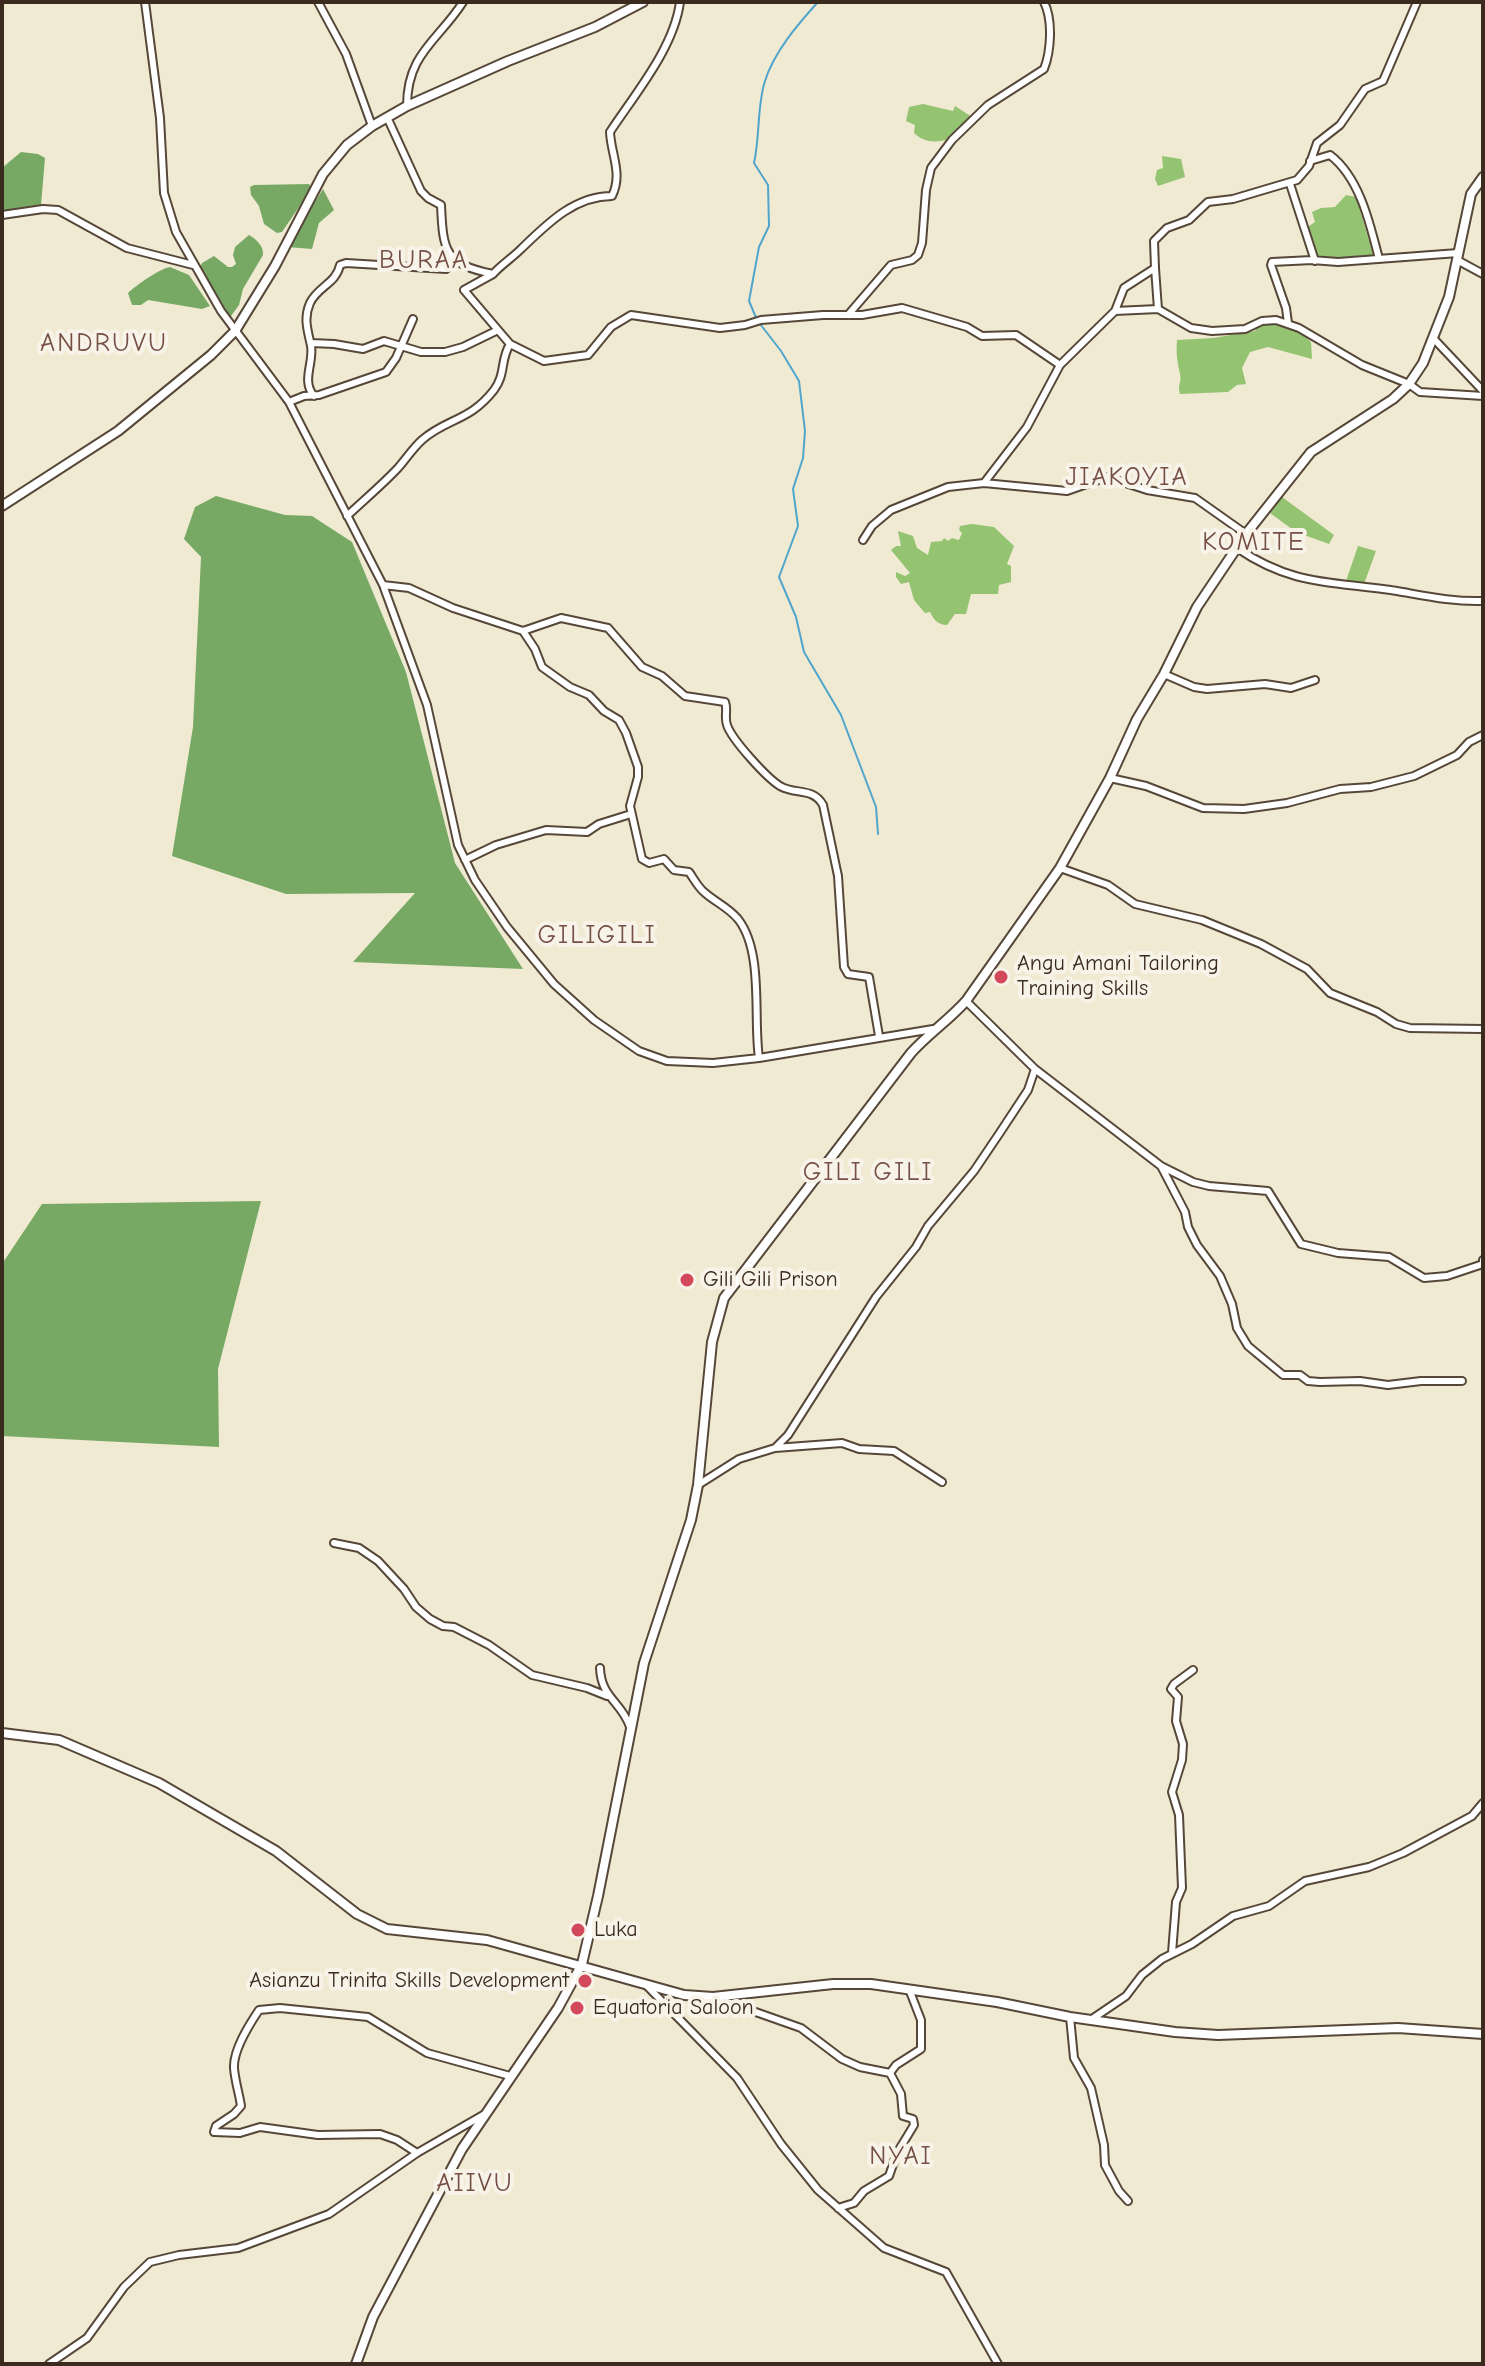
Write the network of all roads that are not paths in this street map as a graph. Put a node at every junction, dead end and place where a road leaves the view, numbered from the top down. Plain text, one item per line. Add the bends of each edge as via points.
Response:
1 (145, 2) edge
2 (318, 2) edge
3 (463, 2) edge
4 (643, 2) edge
5 (680, 2) edge
6 (1044, 2) edge
7 (1417, 2) edge
8 (407, 106) junction
9 (387, 117) junction
10 (372, 126) junction
11 (1310, 161) junction
12 (1483, 177) edge
13 (1290, 184) junction
14 (2, 215) edge
15 (1458, 257) junction
16 (1379, 259) junction
17 (455, 261) junction
18 (1315, 261) junction
19 (193, 265) junction
20 (1155, 268) junction
21 (493, 274) junction
22 (1483, 274) edge
23 (1158, 309) junction
24 (1115, 311) junction
25 (848, 315) junction
26 (413, 319) dead end
27 (1288, 323) junction
28 (498, 330) junction
29 (235, 331) junction
30 (1434, 339) junction
31 (311, 343) junction
32 (510, 344) junction
33 (400, 347) junction
34 (1060, 365) junction
35 (1409, 384) junction
36 (1483, 393) edge
37 (314, 396) junction
38 (289, 402) junction
39 (984, 483) junction
40 (2, 506) edge
41 (347, 516) junction
42 (1246, 534) junction
43 (863, 540) dead end
44 (1237, 548) junction
45 (383, 585) junction
46 (1483, 601) edge
47 (523, 631) junction
48 (1164, 674) junction
49 (1315, 680) dead end
50 (1483, 735) edge
51 (1110, 778) junction
52 (631, 814) junction
53 (465, 860) junction
54 (1060, 868) junction
55 (966, 1001) junction
56 (933, 1029) junction
57 (1483, 1029) edge
58 (879, 1036) junction
59 (759, 1058) junction
60 (1035, 1069) junction
61 (1161, 1166) junction
62 (1483, 1260) edge
63 (1462, 1381) dead end
64 (775, 1448) junction
65 (942, 1482) dead end
66 (698, 1485) junction
67 (334, 1543) dead end
68 (600, 1668) dead end
69 (1193, 1670) dead end
70 (607, 1696) junction
71 (630, 1727) junction
72 (2, 1733) edge
73 (1483, 1803) edge
74 (1172, 1953) junction
75 (582, 1964) junction
76 (646, 1984) junction
77 (909, 1989) junction
78 (713, 1997) junction
79 (1070, 2017) junction
80 (1092, 2019) junction
81 (1483, 2034) edge
82 (890, 2073) junction
83 (510, 2076) junction
84 (483, 2115) junction
85 (417, 2153) junction
86 (1128, 2201) dead end
87 (838, 2208) junction
88 (49, 2364) edge
89 (356, 2364) edge
90 (998, 2364) edge

1 - 19 street via 164,193
2 - 10 street via 342,45
3 - 8 street via 419,57
4 - 8 street
5 - 21 street via 650,72 610,132 617,165 612,196 577,203
6 - 25 street via 1050,17 1044,69 988,105 952,140 931,168 918,255 891,265
7 - 11 street via 1383,81 1365,89 1340,125 1317,143
8 - 9 street
9 - 10 street
9 - 17 street via 421,191 441,205 444,237
10 - 29 street via 323,174
11 - 13 street
11 - 16 street via 1330,155 1336,160 1358,192
12 - 15 street via 1471,194
13 - 18 street
13 - 20 street via 1203,205 1189,220 1157,236
14 - 19 street via 58,210 127,248
15 - 16 street
15 - 22 street
15 - 30 street
16 - 18 street
17 - 21 street
17 - 31 street via 438,270 343,263 310,304 306,328
18 - 27 street via 1271,263
19 - 29 street
20 - 23 street
20 - 24 street via 1124,288
21 - 28 street via 464,290
23 - 24 street
23 - 27 street via 1198,330 1245,329 1271,320
24 - 34 street
25 - 32 street via 720,328 631,315 611,327 588,355 544,361
25 - 34 street via 902,308 982,336 1016,335
26 - 33 street
27 - 35 street via 1362,365
28 - 32 street
28 - 33 street via 453,351
29 - 38 street
29 - 40 street via 118,431
30 - 35 street
30 - 36 street
31 - 33 street via 363,349 384,341
31 - 37 street via 308,383
32 - 41 street via 503,378 484,402 422,440
33 - 37 street via 386,372
34 - 39 street via 1027,427
35 - 36 street via 1420,392
35 - 42 street via 1311,452
37 - 38 street
38 - 41 street
39 - 42 street via 1067,491 1116,477 1147,490 1195,498
39 - 43 street via 958,485 905,503 877,521
41 - 45 street
42 - 44 street
44 - 46 street via 1317,583
44 - 48 street via 1197,607
45 - 47 street via 409,588
45 - 53 street via 427,705
47 - 52 street via 542,667 619,720 638,767
47 - 58 street via 561,618 608,628 642,667 685,696 725,702 727,727 777,784 819,797 838,876 844,967 848,974 869,977
48 - 49 street via 1207,689 1265,684 1291,688
48 - 51 street
50 - 51 street via 1457,755 1405,779 1244,809 1203,808
51 - 54 street
52 - 53 street via 587,832 546,830
52 - 59 street via 642,859 664,859 674,870 689,872 743,927 752,961
53 - 59 street via 507,927 554,984 639,1051 687,1063
54 - 55 street
54 - 57 street via 1108,885 1135,904 1202,920 1261,944 1307,969 1330,993 1396,1024
55 - 56 street
55 - 60 street
56 - 58 street
56 - 66 street via 724,1298 712,1342
58 - 59 street
60 - 61 street
60 - 64 street via 1028,1090 974,1171 876,1297 800,1418
61 - 62 street via 1209,1186 1268,1191 1306,1246 1389,1257 1424,1278 1447,1276
61 - 63 street via 1197,1245 1220,1276 1237,1328 1248,1346 1283,1375 1388,1385
64 - 65 street via 842,1443 894,1451
64 - 66 street via 739,1459
66 - 71 street
67 - 70 street via 366,1552 423,1614 443,1626 489,1645 532,1675
68 - 70 street
69 - 74 street via 1171,1689 1178,1697 1176,1721 1183,1744 1172,1792 1179,1815 1182,1888
70 - 71 street via 623,1709
71 - 75 street
72 - 75 street via 59,1740 159,1783 276,1851 357,1914 387,1929 487,1940
73 - 74 street via 1472,1816 1403,1853 1369,1867 1305,1881 1269,1906 1233,1916
74 - 80 street
75 - 76 street
75 - 83 street
76 - 78 street
76 - 87 street via 737,2078 798,2167
77 - 78 street via 833,1984
77 - 79 street
77 - 82 street via 921,2020 921,2049
78 - 82 street via 801,2028 860,2067
79 - 80 street
79 - 86 street via 1074,2058 1091,2088 1105,2165
80 - 81 street via 1218,2035 1384,2028
82 - 87 street via 901,2094 903,2116 913,2119 914,2125 889,2176 854,2203
83 - 84 street
83 - 85 street via 434,2056 368,2017 259,2010 237,2047 234,2064 241,2106 214,2132 260,2127 318,2135 380,2134
84 - 85 street
84 - 89 street via 373,2317
85 - 88 street via 316,2219 238,2248 150,2262 124,2287 87,2338
87 - 90 street via 892,2253 946,2272

